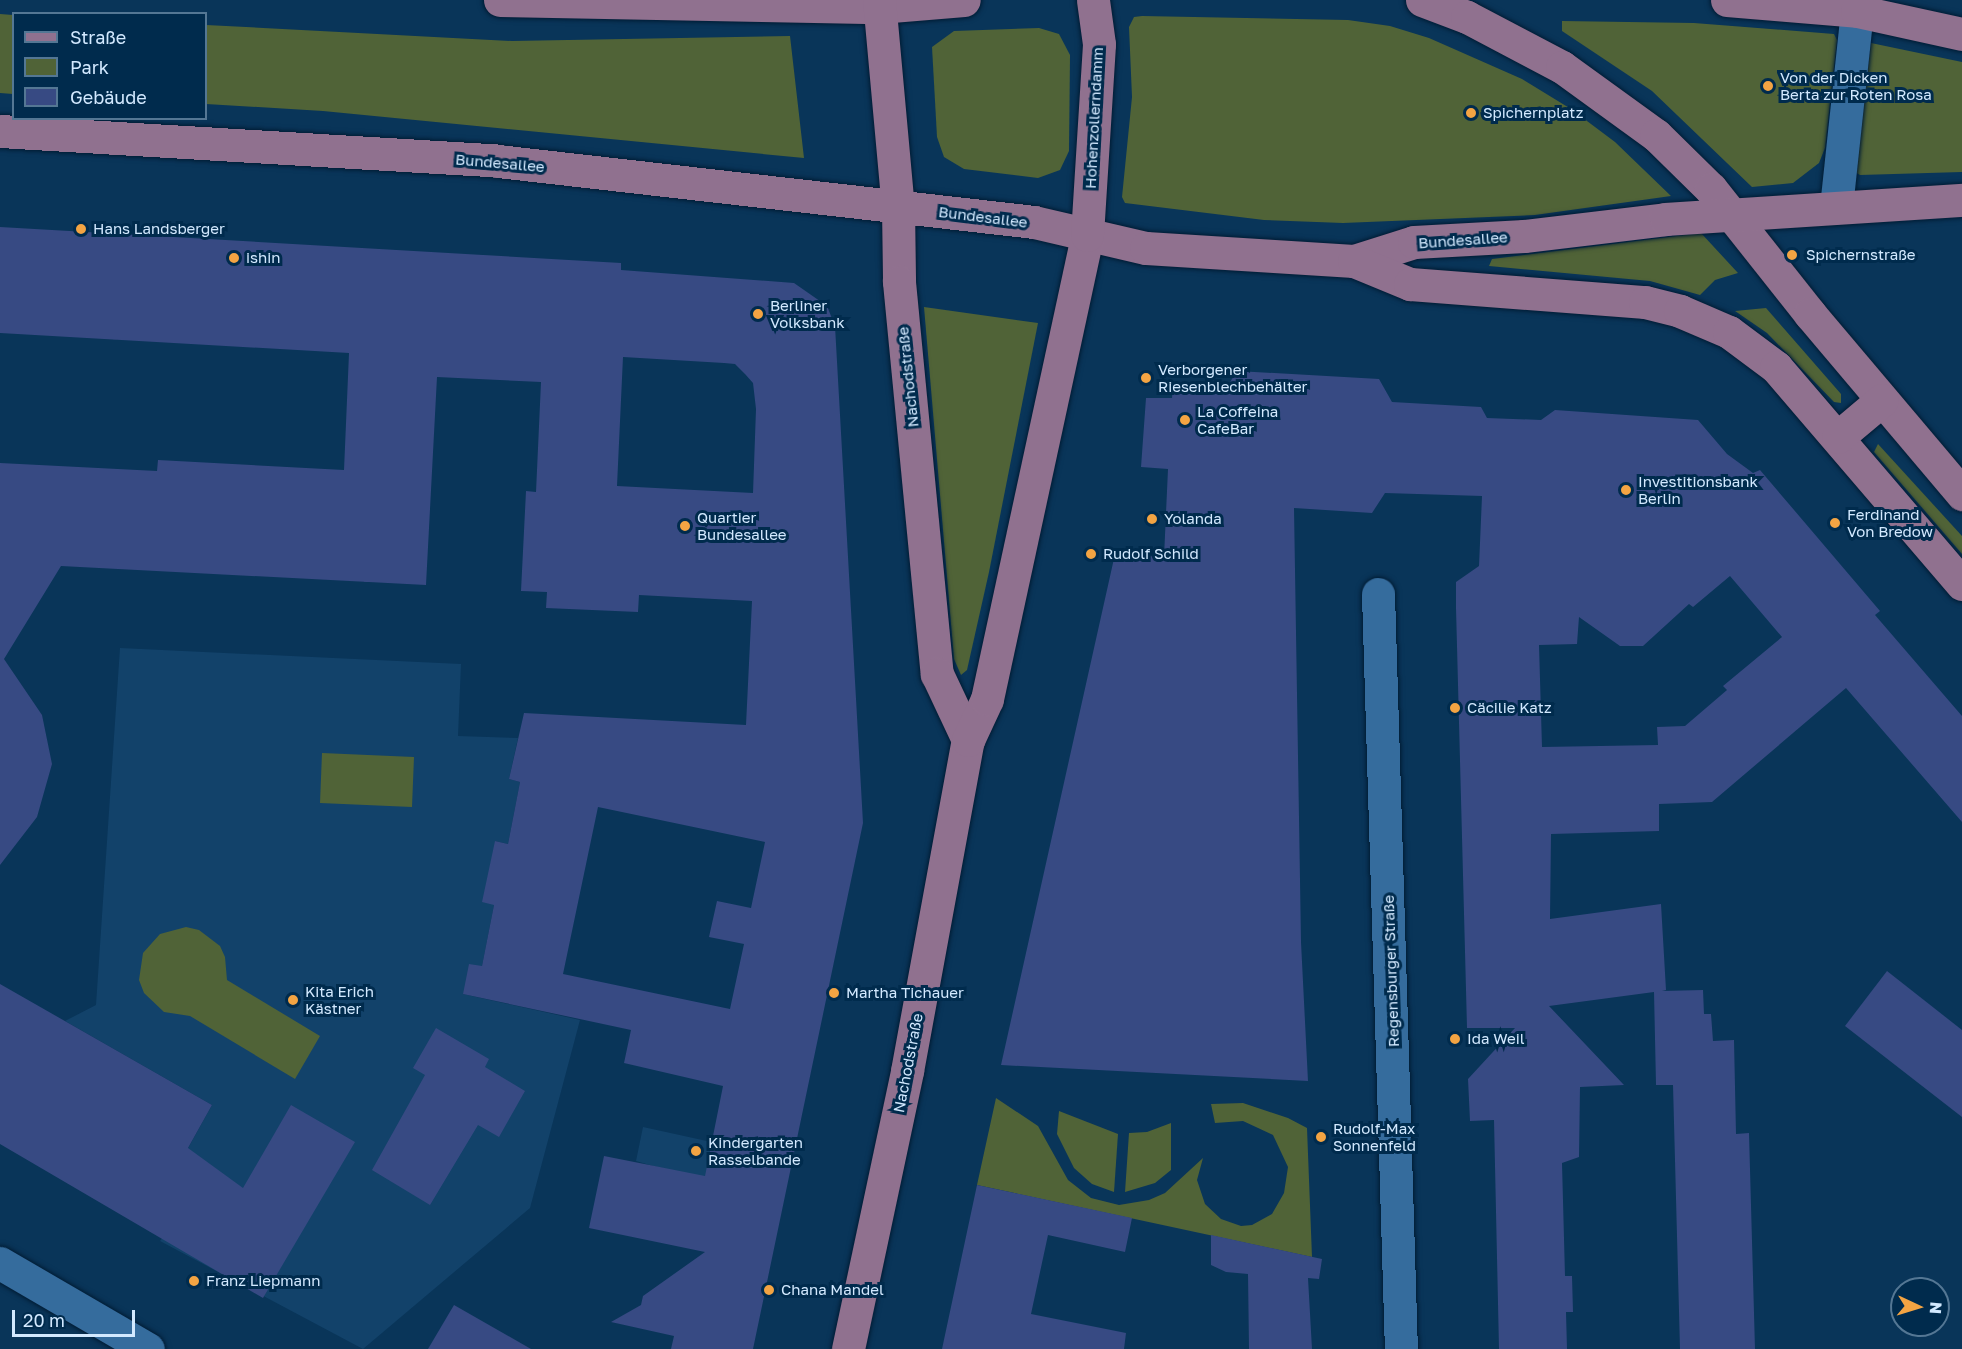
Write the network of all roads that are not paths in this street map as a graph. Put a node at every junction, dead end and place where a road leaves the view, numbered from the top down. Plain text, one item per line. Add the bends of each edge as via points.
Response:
1 (500, 0) edge
2 (964, 0) edge
3 (1093, 0) edge
4 (1422, 0) edge
5 (1727, 0) edge
6 (879, 4) edge
7 (1858, 5) edge
8 (1962, 34) edge
9 (0, 131) edge
10 (1962, 200) edge
11 (898, 207) junction
12 (1836, 207) junction
13 (1732, 214) junction
14 (1087, 235) junction
15 (1354, 261) junction
16 (1882, 400) junction
17 (1838, 437) junction
18 (1962, 494) edge
19 (1962, 584) edge
20 (1378, 594) dead end
21 (968, 740) junction
22 (0, 1263) edge
23 (148, 1349) edge
24 (848, 1349) edge
25 (1401, 1349) edge

1 - 6 main road
2 - 6 main road
3 - 14 main road, Hohenzollerndamm via 1099,44
4 - 13 main road via 1510,38 1602,94 1678,155
5 - 7 main road
6 - 11 main road, Nachodstraße
7 - 8 main road
7 - 12 street
9 - 11 main road, Bundesallee via 498,161
10 - 12 main road, Bundesallee
11 - 14 main road, Bundesallee via 1034,222
11 - 21 main road, Nachodstraße via 898,282 937,674
12 - 13 main road, Bundesallee
13 - 15 main road, Bundesallee via 1524,236 1414,242
13 - 16 main road
14 - 15 main road, Bundesallee via 1171,251
14 - 21 main road, Nachodstraße via 987,699
15 - 17 main road via 1410,284 1615,298 1680,311 1729,332 1762,354
16 - 17 main road
16 - 18 main road
17 - 19 main road
20 - 25 street, Regensburger Straße
21 - 24 main road, Nachodstraße via 908,1071
22 - 23 street

